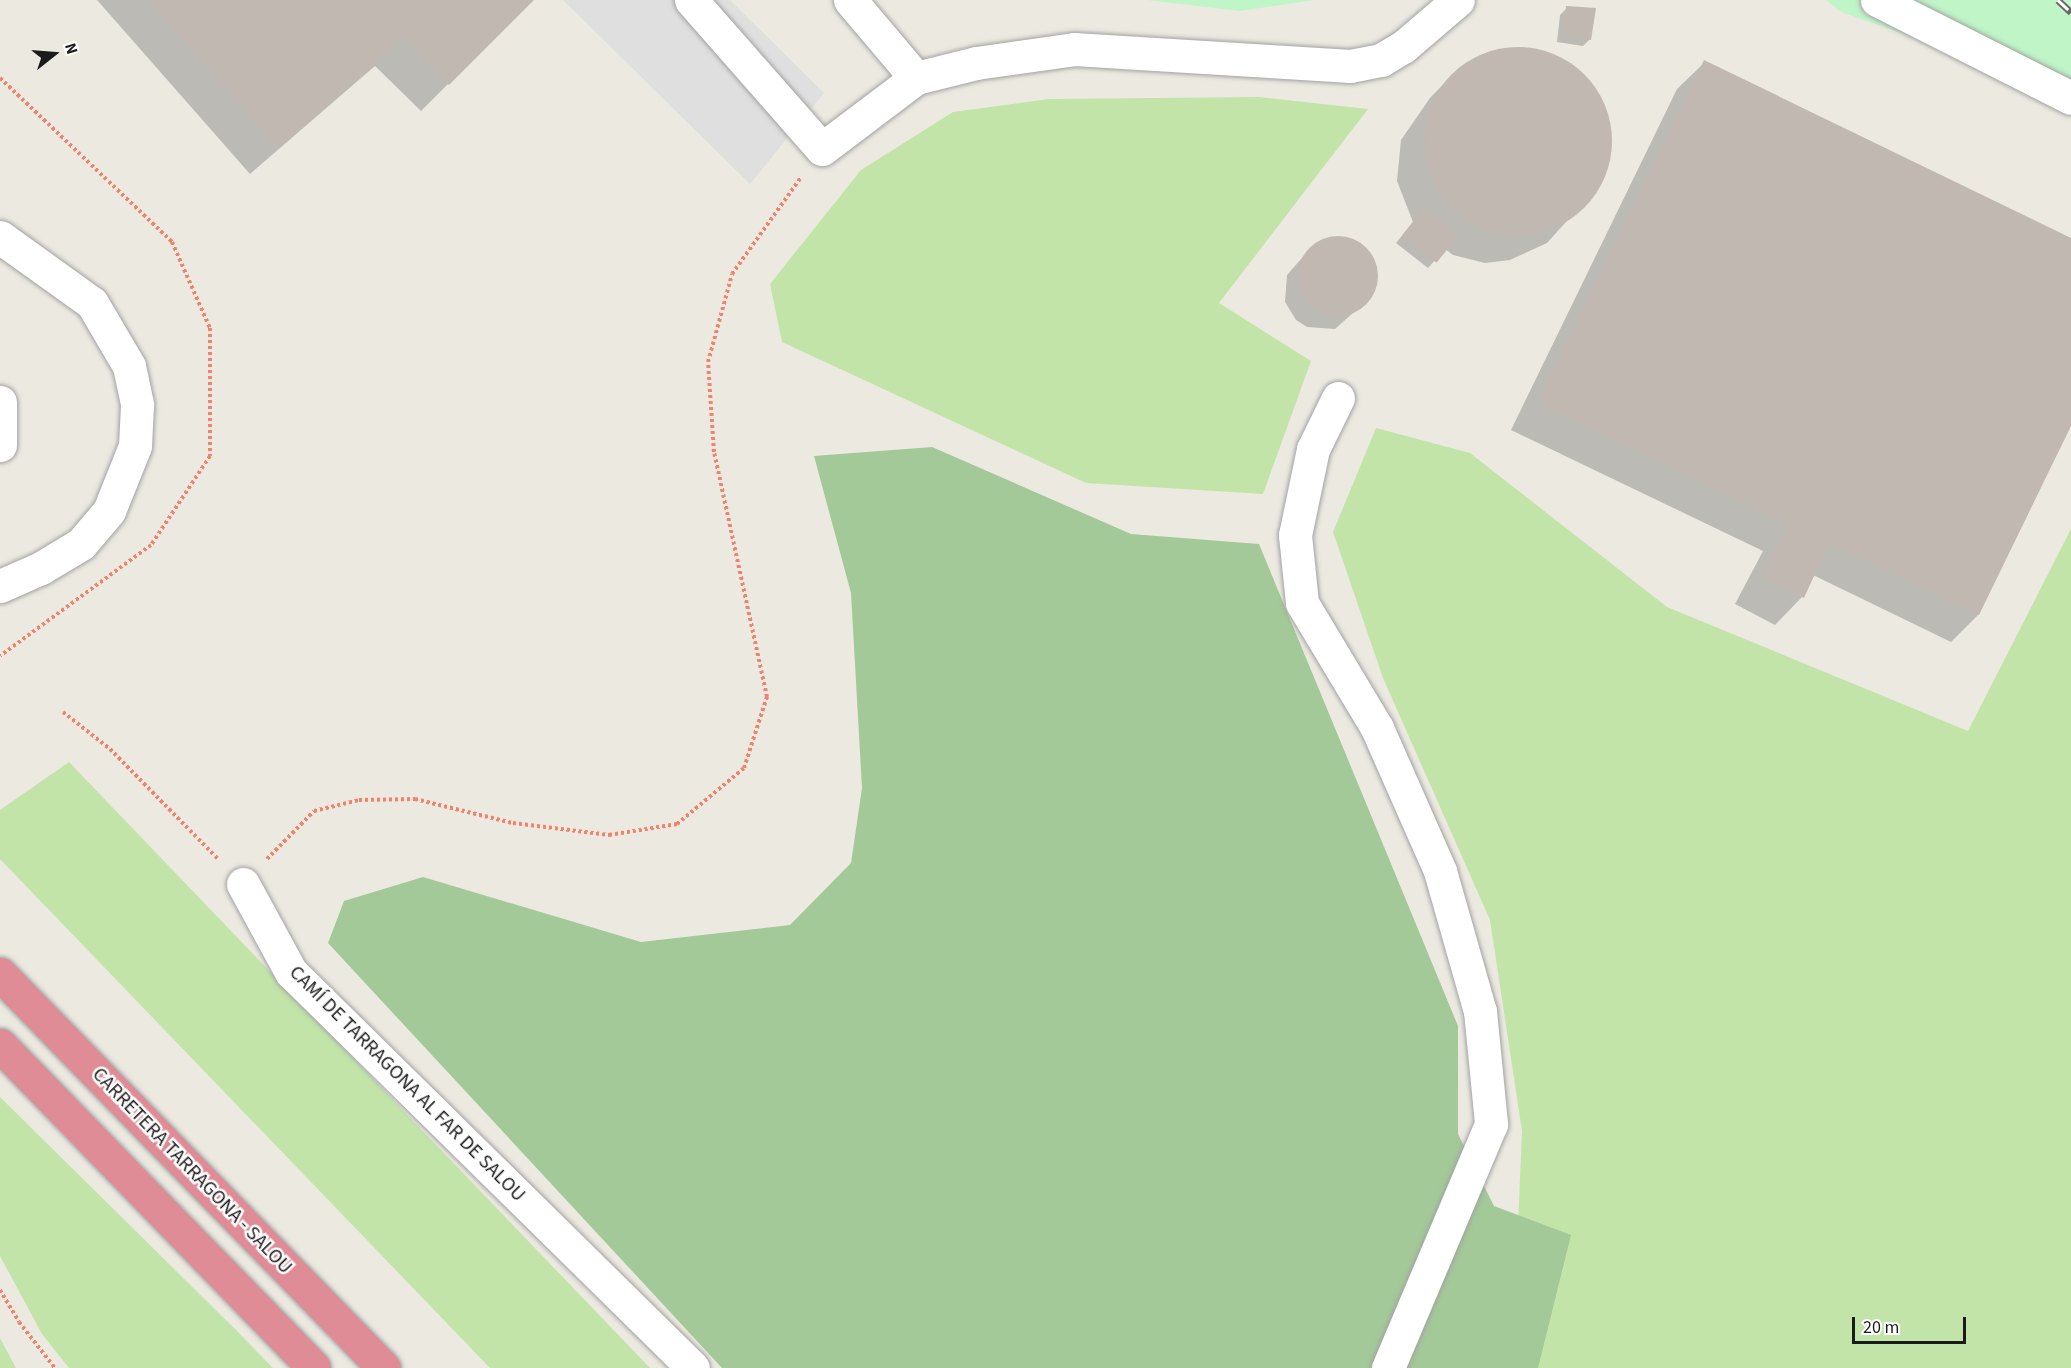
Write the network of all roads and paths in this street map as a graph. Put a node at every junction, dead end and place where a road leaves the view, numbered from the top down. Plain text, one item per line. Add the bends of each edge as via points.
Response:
1 (691, 0) edge
2 (850, 0) edge
3 (1458, 0) edge
4 (1877, 0) edge
5 (916, 78) junction
6 (2071, 98) edge
7 (822, 149) junction
8 (0, 237) edge
9 (1338, 398) dead end
10 (0, 402) edge
11 (0, 445) edge
12 (0, 586) edge
13 (63, 712) dead end
14 (243, 884) junction
15 (0, 974) edge
16 (0, 1045) edge
17 (0, 1290) edge
18 (55, 1368) edge
19 (314, 1368) edge
20 (384, 1368) edge
21 (693, 1368) edge
22 (1388, 1368) edge

1 - 7 street
2 - 5 street
3 - 5 street via 1403,47 1381,60 1350,66 1074,49 976,63
4 - 6 street
5 - 7 street
7 - 14 path via 732,274 708,362 714,452 767,697 744,768 677,824 609,835 513,823 415,799 359,800 314,811
8 - 12 street via 92,303 129,366 137,405 135,446 109,511 81,544
9 - 22 street via 1313,449 1295,535 1302,603 1377,728 1440,871 1480,1011 1491,1124
10 - 11 street
13 - 14 path via 110,749
14 - 21 street, CAMÍ DE TARRAGONA AL FAR DE SALOU via 291,972
15 - 20 highway, CARRETERA TARRAGONA - SALOU
16 - 19 highway
17 - 18 path

